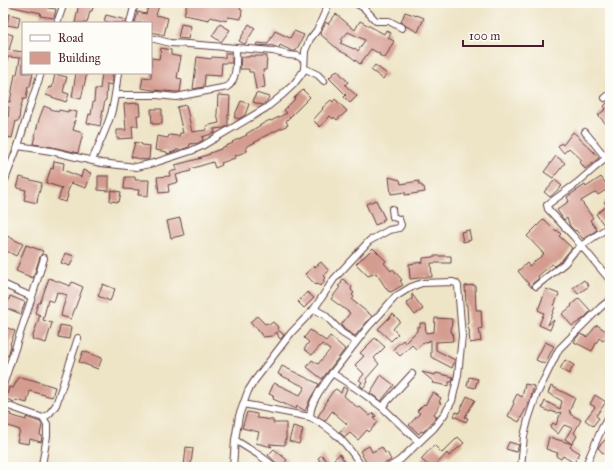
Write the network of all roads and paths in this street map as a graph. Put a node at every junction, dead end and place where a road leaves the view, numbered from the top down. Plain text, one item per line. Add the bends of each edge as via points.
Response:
1 (62, 3) edge
2 (135, 3) edge
3 (329, 3) edge
4 (356, 3) edge
5 (57, 22) edge
6 (130, 22) edge
7 (402, 28) dead end
8 (152, 38) edge
9 (236, 48) junction
10 (305, 51) junction
11 (298, 56) junction
12 (304, 60) junction
13 (304, 68) junction
14 (41, 74) edge
15 (118, 74) edge
16 (324, 81) dead end
17 (115, 95) junction
18 (585, 132) dead end
19 (18, 146) junction
20 (608, 157) edge
21 (92, 160) junction
22 (3, 185) edge
23 (392, 209) dead end
24 (610, 226) edge
25 (581, 246) junction
26 (44, 258) dead end
27 (610, 280) edge
28 (3, 284) edge
29 (536, 286) dead end
30 (32, 297) junction
31 (610, 300) edge
32 (314, 309) junction
33 (78, 338) dead end
34 (356, 342) junction
35 (332, 373) junction
36 (412, 374) dead end
37 (3, 386) edge
38 (3, 404) edge
39 (243, 404) junction
40 (382, 407) junction
41 (610, 414) edge
42 (310, 416) junction
43 (43, 418) junction
44 (235, 440) junction
45 (419, 442) junction
46 (49, 467) edge
47 (233, 467) edge
48 (275, 467) edge
49 (362, 467) edge
50 (388, 467) edge
51 (521, 467) edge
52 (585, 467) edge

1 - 5 street
2 - 6 street
3 - 10 street
4 - 7 street via 376,21 389,21
8 - 9 street via 170,43
9 - 11 street
9 - 17 street via 235,72 231,84 227,87 176,97
10 - 11 street
10 - 12 street
11 - 12 street
12 - 13 street
13 - 16 street
13 - 21 street via 293,85 266,108 191,152 136,167
14 - 19 street
15 - 17 street
17 - 21 street via 111,114
18 - 20 street
19 - 21 street
19 - 22 street
20 - 25 street via 547,205
23 - 32 street via 393,216 398,219 401,226 369,240 334,279
24 - 25 street
25 - 27 street
25 - 29 street via 566,263
26 - 30 street
28 - 30 street
30 - 37 street
31 - 51 street via 559,349 536,396 528,420
32 - 34 street via 325,315 342,333
32 - 39 street via 255,380
33 - 43 street via 56,405
34 - 35 street
34 - 45 street via 395,297 411,286 453,282 458,286 462,336 452,401 434,428
35 - 40 street
35 - 42 street via 319,392
36 - 40 street
38 - 43 street
39 - 42 street
39 - 44 street
40 - 45 street
41 - 52 street
42 - 49 street via 330,428 343,440
43 - 46 street via 47,424 47,436 42,465
44 - 47 street
44 - 48 street
45 - 50 street via 400,460

